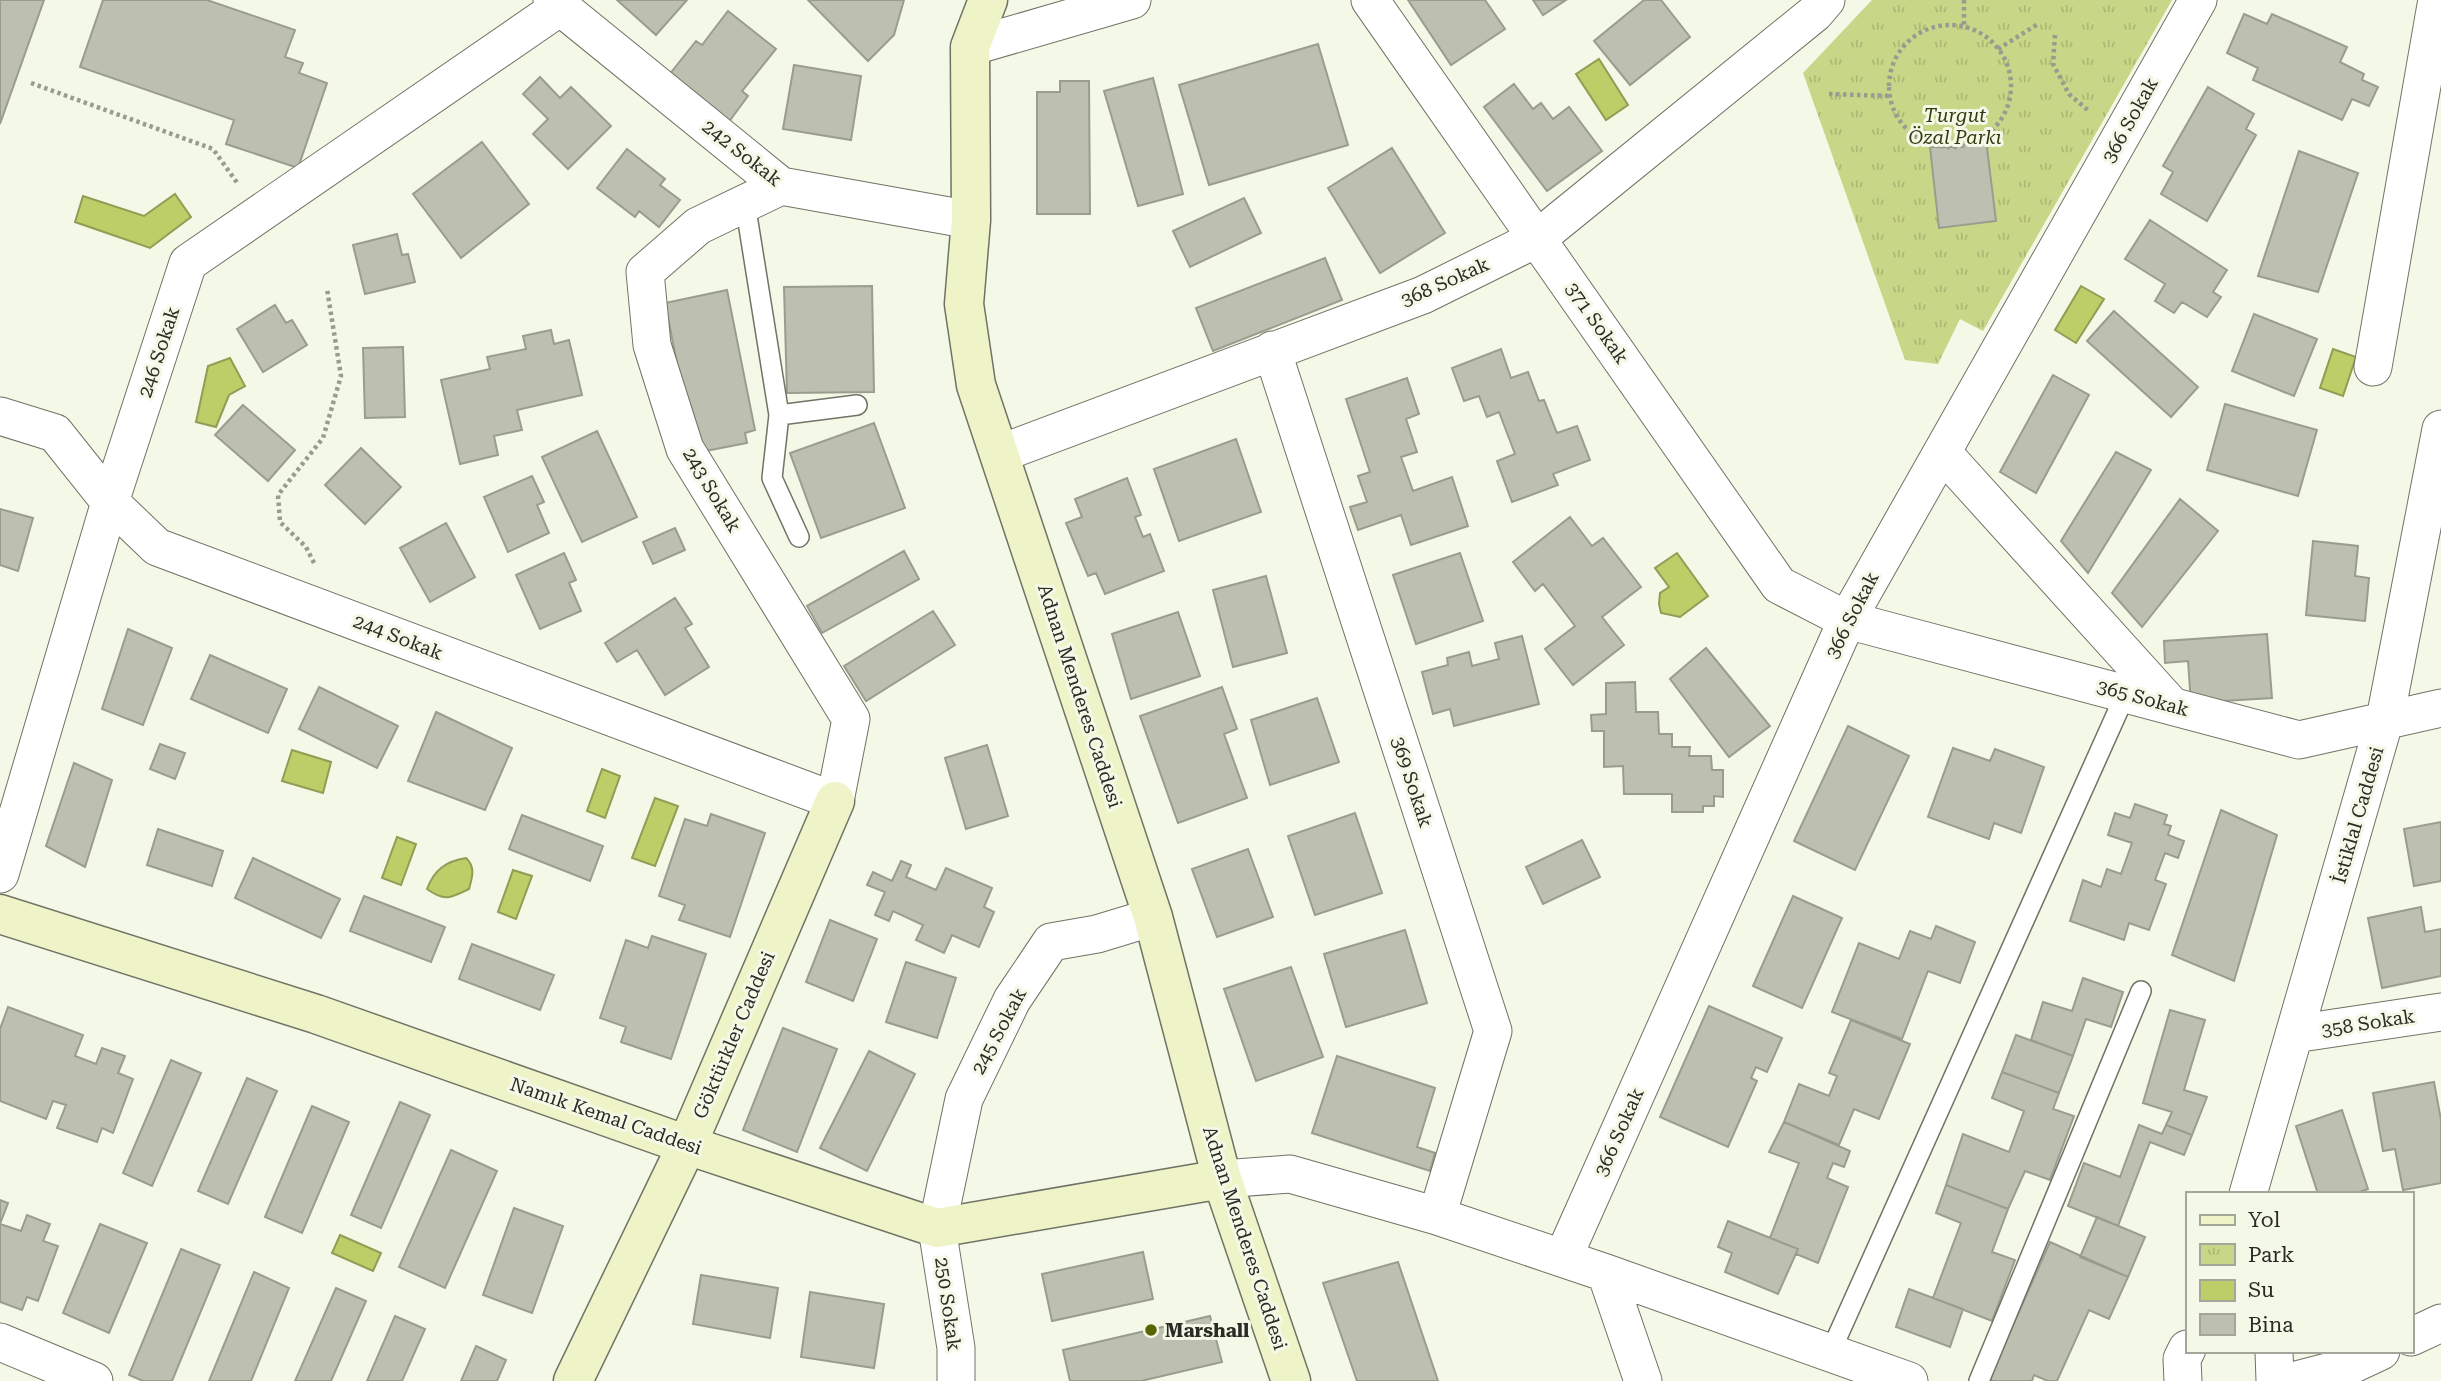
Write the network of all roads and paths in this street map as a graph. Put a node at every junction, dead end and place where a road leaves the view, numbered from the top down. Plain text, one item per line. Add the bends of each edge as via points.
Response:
1 (988, 0) edge
2 (1132, 0) edge
3 (1370, 0) edge
4 (1826, 0) edge
5 (1964, 0) edge
6 (2198, 0) edge
7 (556, 4) edge
8 (2435, 4) edge
9 (2038, 24) dead end
10 (1964, 27) junction
11 (2055, 35) dead end
12 (970, 47) junction
13 (1998, 48) junction
14 (31, 83) dead end
15 (1829, 94) dead end
16 (1890, 96) junction
17 (2122, 135) junction
18 (781, 186) junction
19 (745, 203) junction
20 (260, 214) junction
21 (971, 220) junction
22 (1538, 239) junction
23 (327, 289) dead end
24 (1272, 350) junction
25 (2373, 367) dead end
26 (857, 405) dead end
27 (779, 415) junction
28 (0, 416) edge
29 (2441, 429) edge
30 (1942, 452) junction
31 (999, 454) junction
32 (110, 502) junction
33 (799, 537) dead end
34 (338, 615) junction
35 (1847, 620) junction
36 (2126, 693) junction
37 (2171, 705) junction
38 (2441, 708) edge
39 (2385, 719) junction
40 (835, 801) junction
41 (0, 874) edge
42 (0, 914) edge
43 (1153, 917) junction
44 (2141, 991) dead end
45 (2441, 1012) edge
46 (2294, 1034) junction
47 (687, 1145) junction
48 (1222, 1179) junction
49 (2249, 1192) edge
50 (1437, 1216) junction
51 (937, 1228) junction
52 (1563, 1258) junction
53 (1606, 1273) junction
54 (2441, 1323) edge
55 (2413, 1336) edge
56 (0, 1342) edge
57 (2186, 1351) edge
58 (1830, 1353) junction
59 (2274, 1353) edge
60 (2377, 1353) edge
61 (94, 1381) edge
62 (573, 1381) edge
63 (956, 1381) edge
64 (1291, 1381) edge
65 (1643, 1381) edge
66 (1909, 1381) edge
67 (1979, 1381) edge
68 (2183, 1381) edge
69 (2275, 1381) edge
70 (2293, 1381) edge

1 - 12 street, Adnan Menderes Caddesi
2 - 12 street
3 - 22 street, 371 Sokak
4 - 22 street, 368 Sokak
5 - 10 path
6 - 17 street, 366 Sokak
7 - 18 street, 242 Sokak
7 - 20 street, 246 Sokak
8 - 25 street
9 - 13 path
10 - 13 path
10 - 16 path via 1930,27 1913,37 1891,68
11 - 17 path via 2053,64 2069,94
12 - 21 street, Adnan Menderes Caddesi
13 - 16 path via 2010,74 2010,95 1998,123 1973,143 1952,147 1915,137 1901,123
14 - 20 path via 213,149
15 - 16 path
17 - 30 street, 366 Sokak
18 - 19 street, 243 Sokak
18 - 21 street, 242 Sokak
19 - 27 lane
19 - 40 street, 243 Sokak via 698,226 645,272 652,345 685,449 851,719
20 - 32 street, 246 Sokak via 188,264
21 - 31 street, Adnan Menderes Caddesi via 964,304 976,385
22 - 24 street, 368 Sokak via 1423,295
22 - 35 street, 371 Sokak via 1779,585
23 - 34 path via 341,376 323,438 278,495 280,522 306,547
24 - 31 street, 368 Sokak
24 - 50 street, 369 Sokak via 1493,1031
26 - 27 lane
27 - 33 lane via 772,478
28 - 32 street, 244 Sokak via 55,433
29 - 39 street, İstiklal Caddesi
30 - 35 street, 366 Sokak
30 - 37 street
31 - 43 street, Adnan Menderes Caddesi
32 - 34 street, 244 Sokak via 157,547
32 - 41 street, 246 Sokak
34 - 40 street, 244 Sokak
35 - 36 street, 365 Sokak
35 - 52 street, 366 Sokak
36 - 37 street, 365 Sokak
36 - 58 lane
37 - 39 street, 365 Sokak via 2298,740
38 - 39 street, 365 Sokak
39 - 46 street, İstiklal Caddesi
40 - 47 street, Göktürkler Caddesi
42 - 47 street, Namık Kemal Caddesi via 316,1014
43 - 48 street, Adnan Menderes Caddesi
43 - 51 street, 245 Sokak via 1051,942 1012,1000 964,1099
44 - 67 lane
45 - 46 street, 358 Sokak
46 - 49 street, İstiklal Caddesi
47 - 51 street, Namık Kemal Caddesi
47 - 62 street, Göktürkler Caddesi
48 - 50 street via 1290,1174
48 - 51 street, Namık Kemal Caddesi
48 - 64 street, Adnan Menderes Caddesi
50 - 52 street
51 - 63 street, 250 Sokak via 956,1348
52 - 53 street
53 - 58 street
53 - 65 street
54 - 55 street
56 - 61 street
57 - 68 street
58 - 66 street
59 - 69 street
60 - 70 street via 2347,1367

